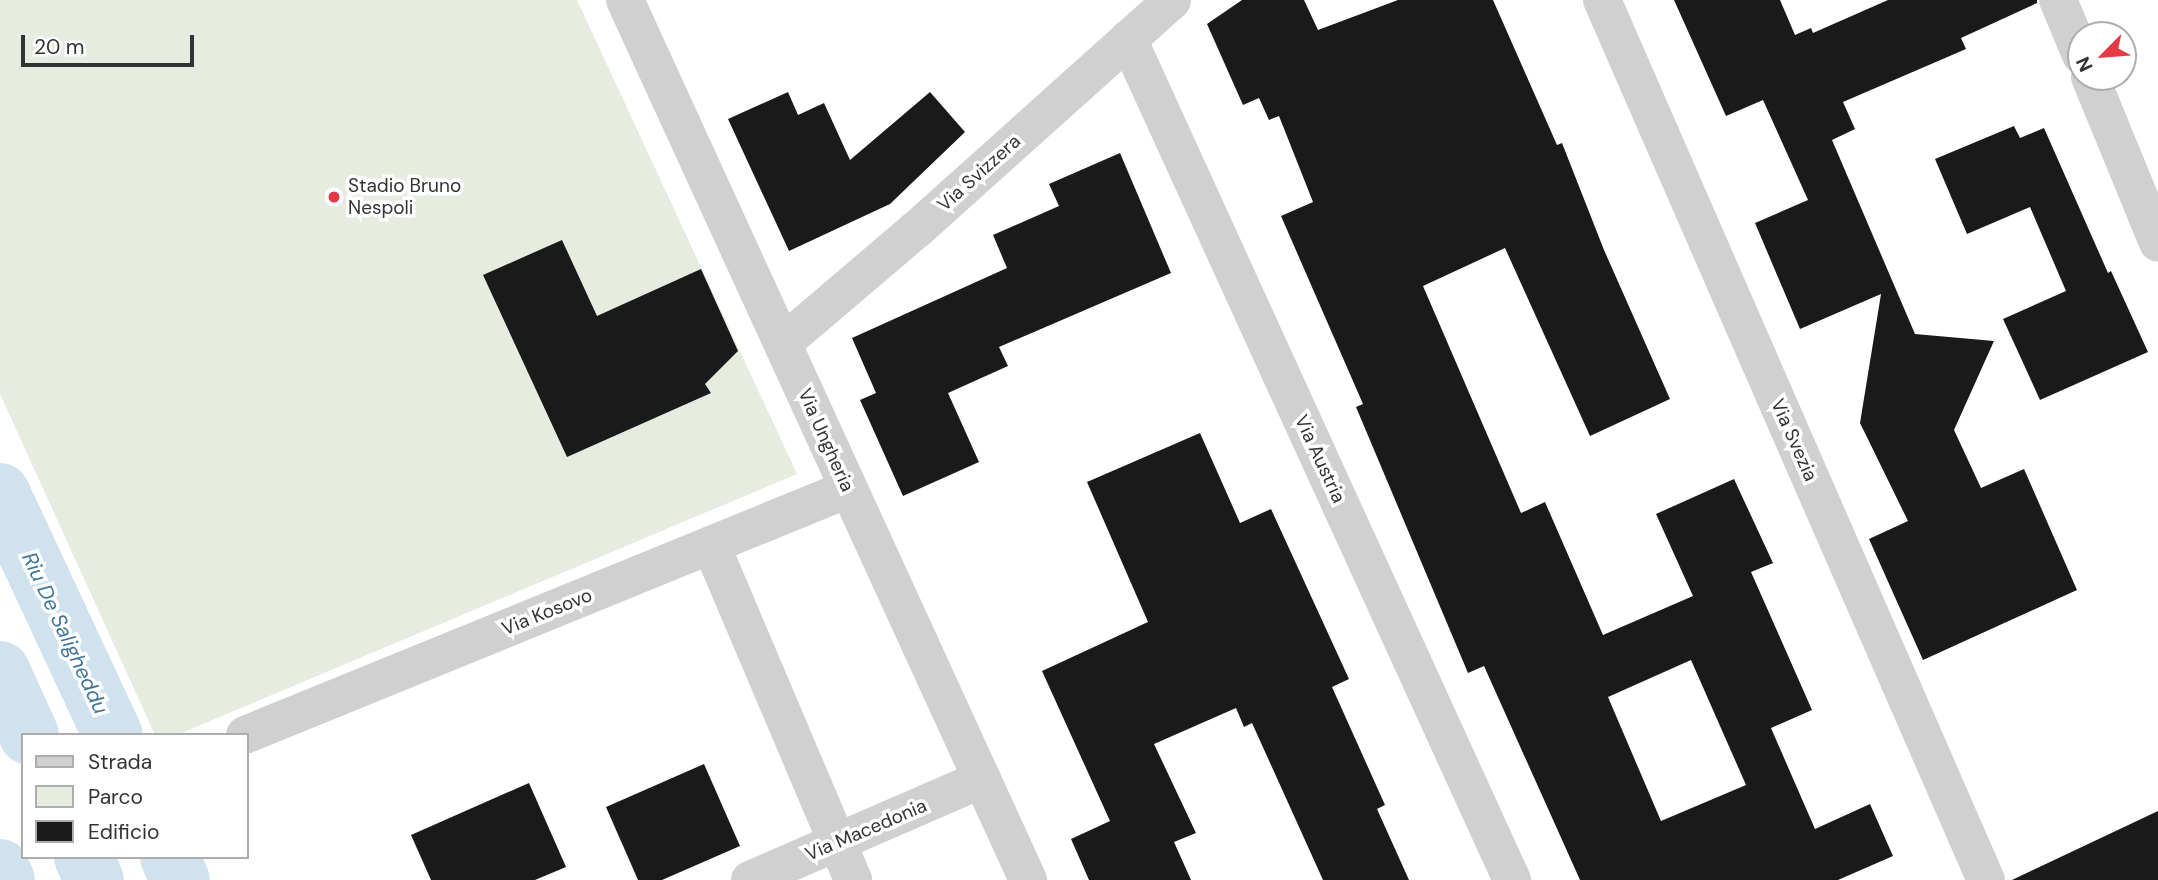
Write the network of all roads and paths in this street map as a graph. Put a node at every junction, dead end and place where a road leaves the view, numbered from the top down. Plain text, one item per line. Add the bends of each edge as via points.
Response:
1 (625, 0) edge
2 (1172, 0) edge
3 (1602, 0) edge
4 (2059, 0) edge
5 (2067, 21) edge
6 (1128, 39) junction
7 (2096, 91) edge
8 (2158, 243) edge
9 (782, 343) junction
10 (848, 489) junction
11 (711, 545) junction
12 (248, 734) edge
13 (982, 779) junction
14 (838, 842) junction
15 (750, 880) edge
16 (853, 880) edge
17 (1027, 880) edge
18 (1511, 880) edge
19 (1986, 880) edge

1 - 9 street, Via Ungheria
2 - 6 street, Via Svizzera
3 - 19 street, Via Svezia
4 - 5 street
6 - 9 street, Via Svizzera via 916,230
6 - 18 street, Via Austria
7 - 8 street
9 - 10 street, Via Ungheria
10 - 11 street, Via Kosovo
10 - 13 street, Via Ungheria
11 - 12 street, Via Kosovo
11 - 14 street
13 - 14 street, Via Macedonia
13 - 17 street, Via Ungheria
14 - 15 street, Via Macedonia
14 - 16 street

